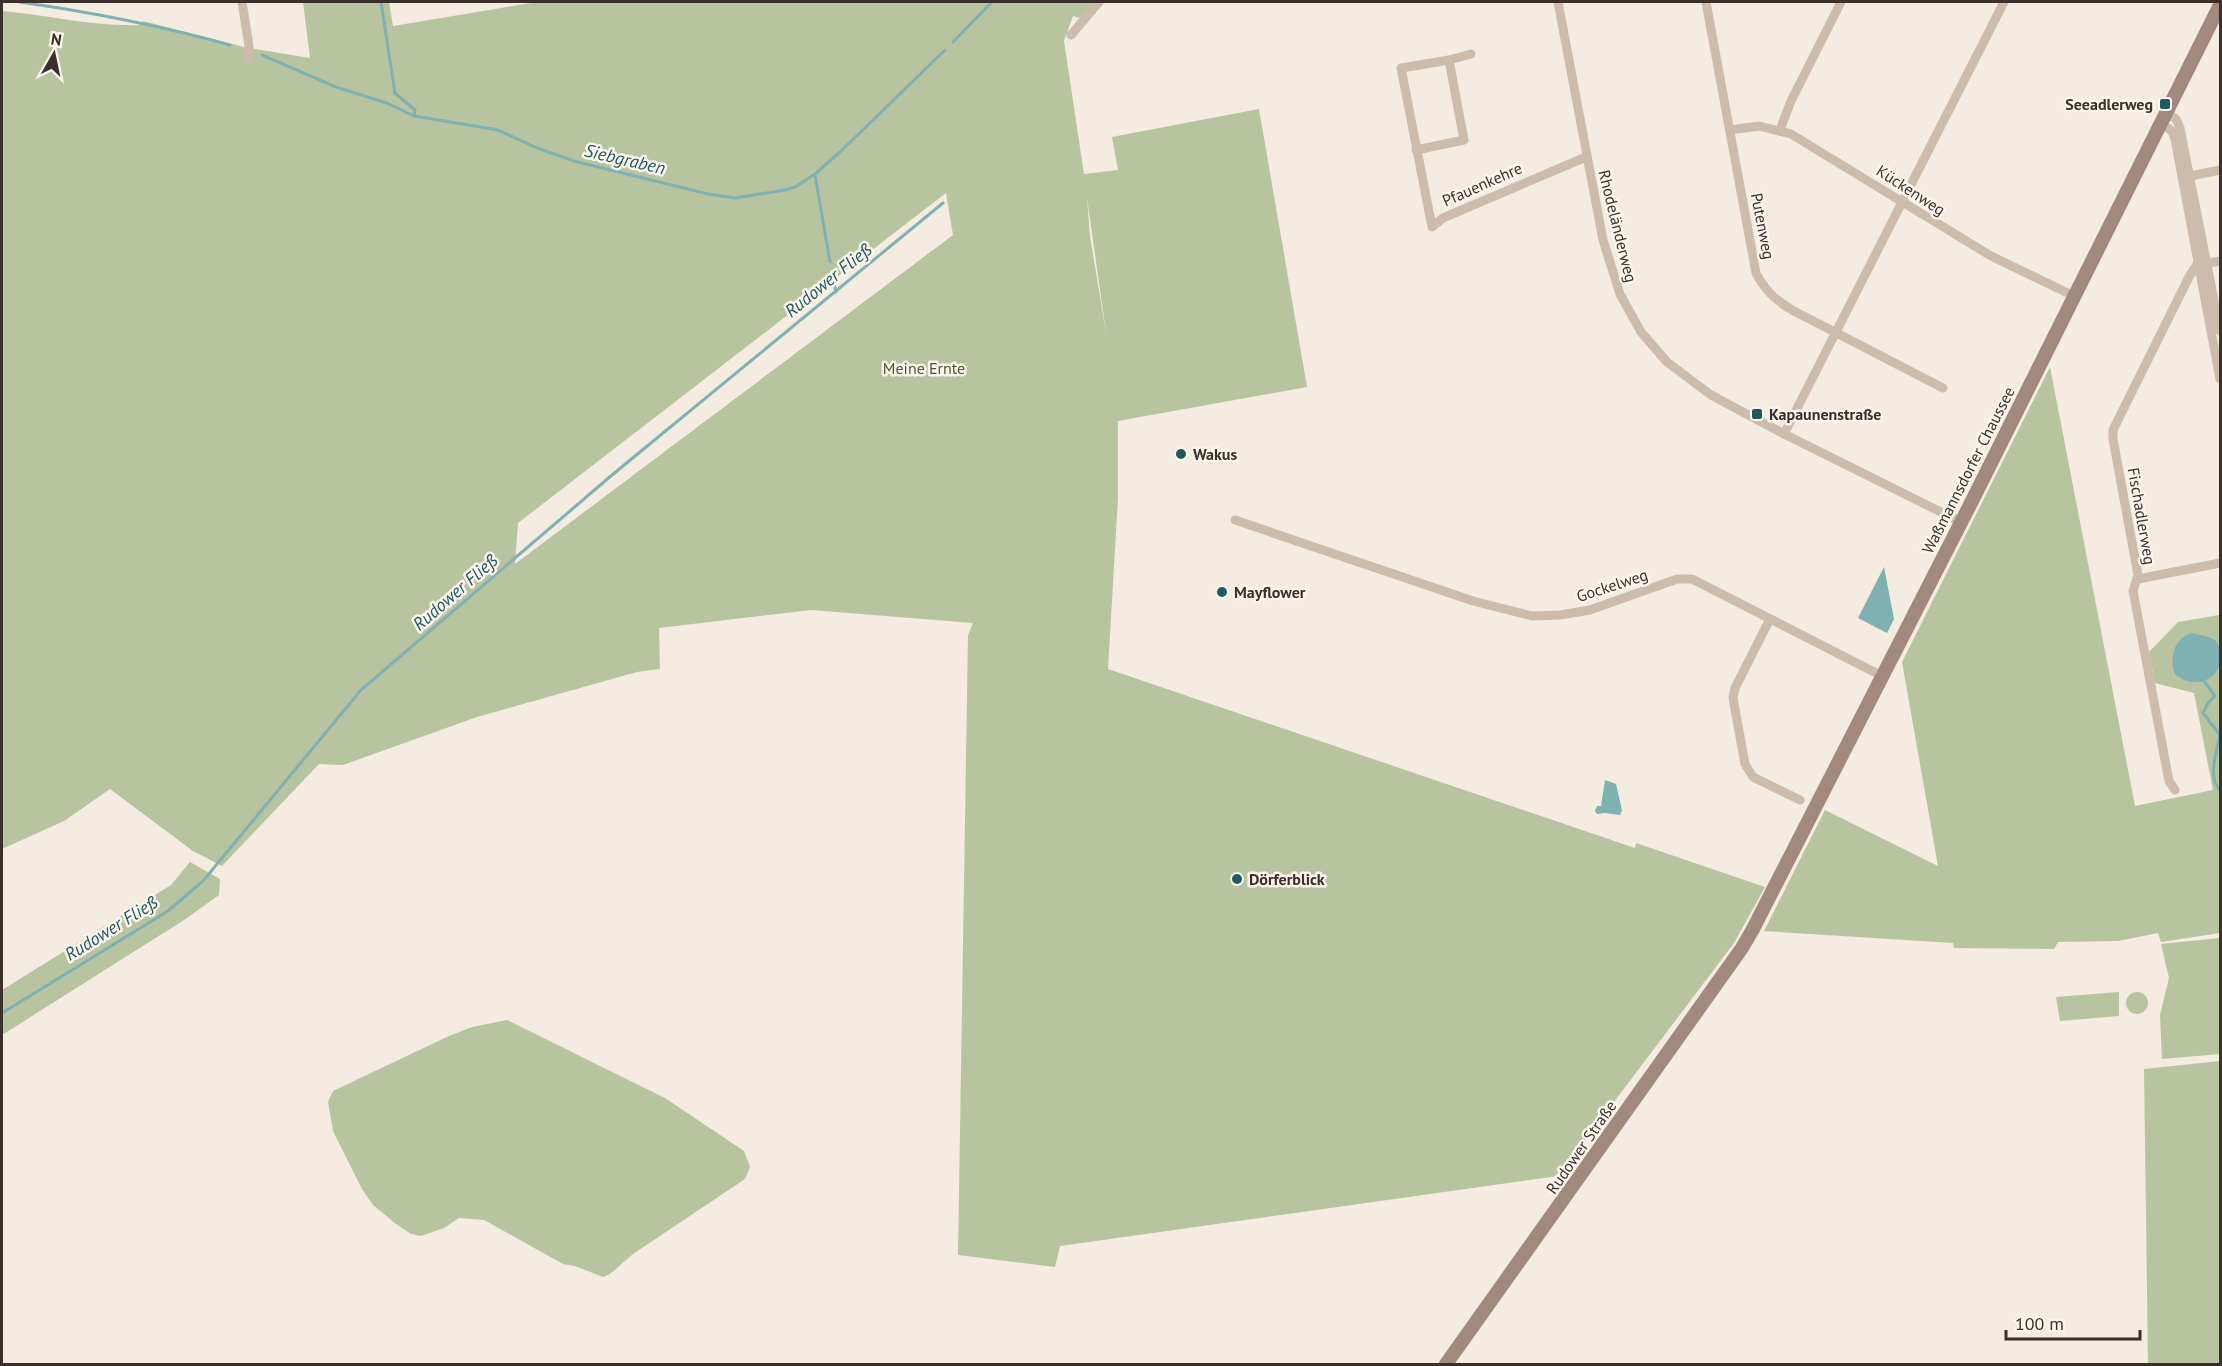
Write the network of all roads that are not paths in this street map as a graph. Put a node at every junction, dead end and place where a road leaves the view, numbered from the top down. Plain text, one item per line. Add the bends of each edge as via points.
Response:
1 (242, 2) edge
2 (1100, 2) edge
3 (1558, 2) edge
4 (1706, 2) edge
5 (1840, 2) edge
6 (2004, 2) edge
7 (2220, 5) edge
8 (1071, 35) dead end
9 (1471, 54) dead end
10 (248, 57) dead end
11 (1449, 60) junction
12 (2164, 119) junction
13 (1730, 129) junction
14 (1780, 130) junction
15 (1416, 150) junction
16 (1586, 157) junction
17 (2220, 170) edge
18 (2190, 176) junction
19 (1902, 203) junction
20 (2220, 261) edge
21 (2203, 263) junction
22 (2074, 296) junction
23 (2220, 331) edge
24 (1836, 332) junction
25 (2220, 379) edge
26 (1943, 388) dead end
27 (1784, 434) junction
28 (1235, 520) dead end
29 (1961, 522) junction
30 (2220, 563) edge
31 (2138, 579) junction
32 (1770, 619) junction
33 (1882, 676) junction
34 (2175, 790) dead end
35 (1800, 800) dead end
36 (1742, 948) joint
37 (1446, 1365) edge

1 - 10 street
2 - 8 street
3 - 16 street, Rhodeländerweg
4 - 13 street, Putenweg
5 - 14 street
6 - 19 street
7 - 12 street, Waßmannsdorfer Chaussee
9 - 11 street
11 - 15 street via 1464,140
11 - 15 street, Pfauenkehre via 1401,68
12 - 18 street via 2176,119
12 - 21 street via 2175,140
12 - 22 street, Waßmannsdorfer Chaussee
13 - 14 street, Kückenweg via 1759,126
13 - 24 street, Putenweg via 1756,273 1774,299
14 - 19 street, Kückenweg via 1808,143
15 - 16 street, Pfauenkehre via 1432,227 1443,218
16 - 27 street, Rhodeländerweg via 1607,258 1620,294 1641,332 1683,375
17 - 18 street
18 - 21 street
19 - 22 street, Kückenweg via 1991,256
19 - 24 street
20 - 21 street
21 - 23 street
21 - 25 street
21 - 31 street, Fischadlerweg via 2189,277 2113,430
22 - 29 street, Waßmannsdorfer Chaussee
24 - 26 street, Putenweg
24 - 27 street
27 - 29 street, Rhodeländerweg
28 - 32 street, Gockelweg via 1520,614 1548,616 1590,610 1685,578
29 - 33 street, Waßmannsdorfer Chaussee
30 - 31 street
31 - 34 street, Fischadlerweg via 2133,591 2169,781
32 - 33 street, Gockelweg
32 - 35 street via 1735,688 1735,709 1749,772
33 - 36 street, Waßmannsdorfer Chaussee
36 - 37 street, Rudower Straße

